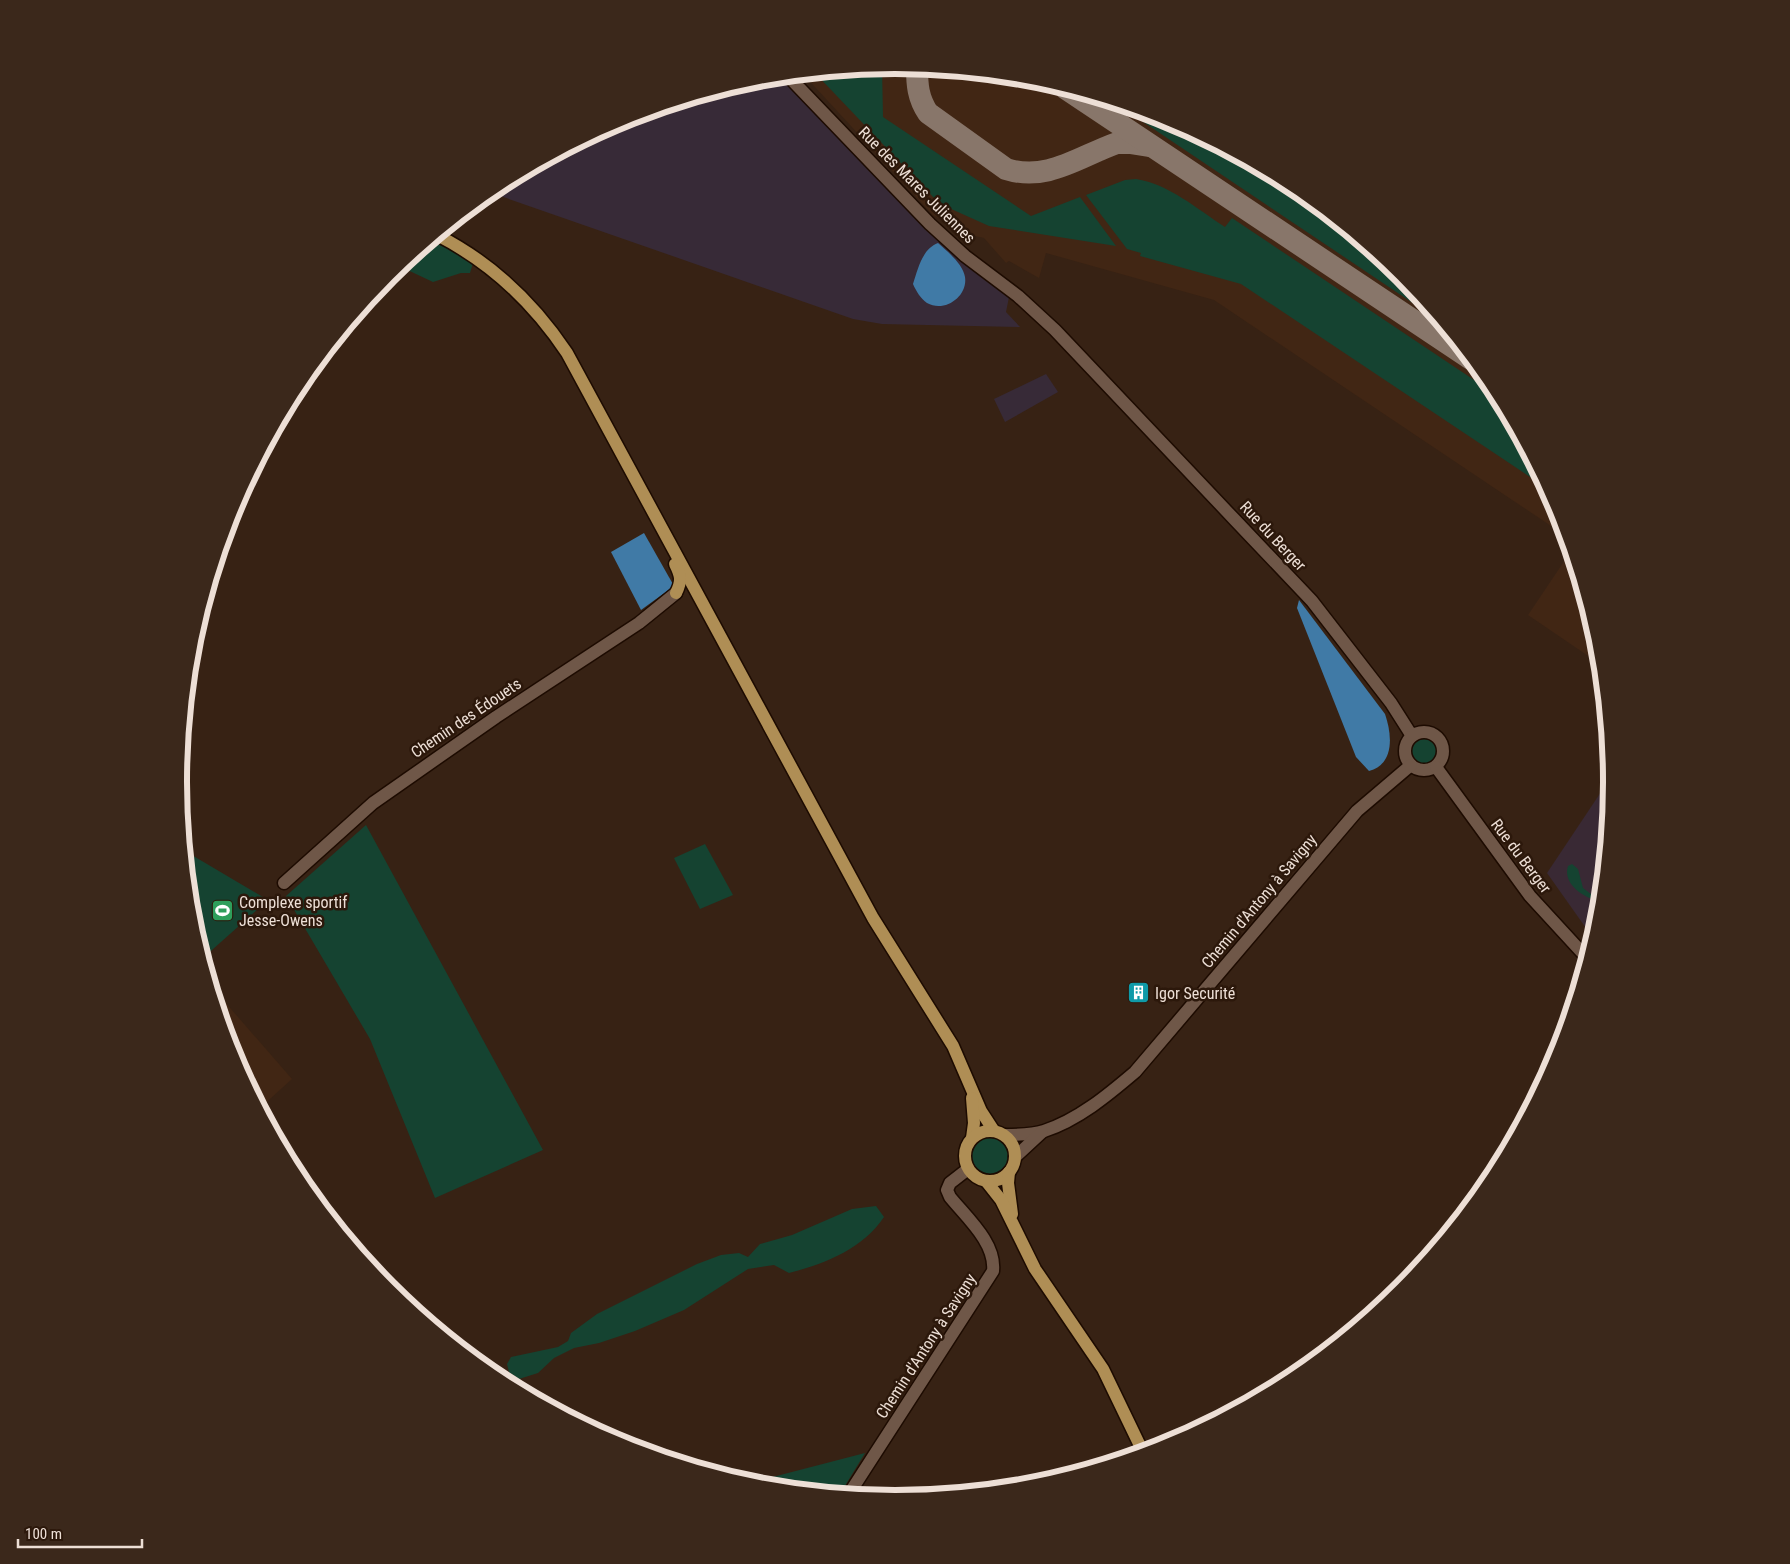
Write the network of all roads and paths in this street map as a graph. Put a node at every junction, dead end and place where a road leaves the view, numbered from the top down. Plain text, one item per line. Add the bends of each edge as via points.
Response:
1 (793, 81) edge
2 (443, 238) edge
3 (1095, 371) joint
4 (663, 530) junction
5 (676, 593) junction
6 (719, 632) junction
7 (1412, 736) junction
8 (1410, 765) junction
9 (1436, 767) junction
10 (284, 883) dead end
11 (1582, 953) edge
12 (965, 1072) junction
13 (1042, 1132) junction
14 (1000, 1133) junction
15 (972, 1138) junction
16 (1015, 1157) junction
17 (968, 1168) junction
18 (1009, 1172) junction
19 (986, 1181) junction
20 (1023, 1244) junction
21 (1140, 1446) edge
22 (852, 1489) edge

1 - 3 street, Rue des Mares Juliennes via 930,224 1018,296
2 - 4 main road via 502,277 546,323 587,389
3 - 7 street, Rue du Berger via 1312,601
4 - 5 main road via 664,543 681,576
4 - 6 main road
5 - 6 main road via 688,589 710,627
5 - 10 street, Chemin des Édouets via 639,623 373,803
6 - 12 main road via 874,918 939,1021
7 - 8 street via 1405,748
7 - 9 street via 1428,732 1440,740 1444,754
8 - 9 street via 1421,770
8 - 13 street, Chemin d'Antony à Savigny via 1357,811 1135,1072 1098,1102
9 - 11 street, Rue du Berger via 1530,896
12 - 14 main road via 981,1111
12 - 15 main road via 973,1110
13 - 14 street
13 - 16 street
14 - 15 main road via 984,1131
14 - 16 main road via 1012,1144
15 - 17 main road via 964,1154
16 - 18 main road
17 - 19 main road via 972,1174
17 - 22 street, Chemin d'Antony à Savigny via 950,1183 947,1190 988,1245 994,1262 993,1271
18 - 19 main road via 998,1180
18 - 20 main road via 1009,1197
19 - 20 main road
20 - 21 main road via 1035,1270 1103,1369

